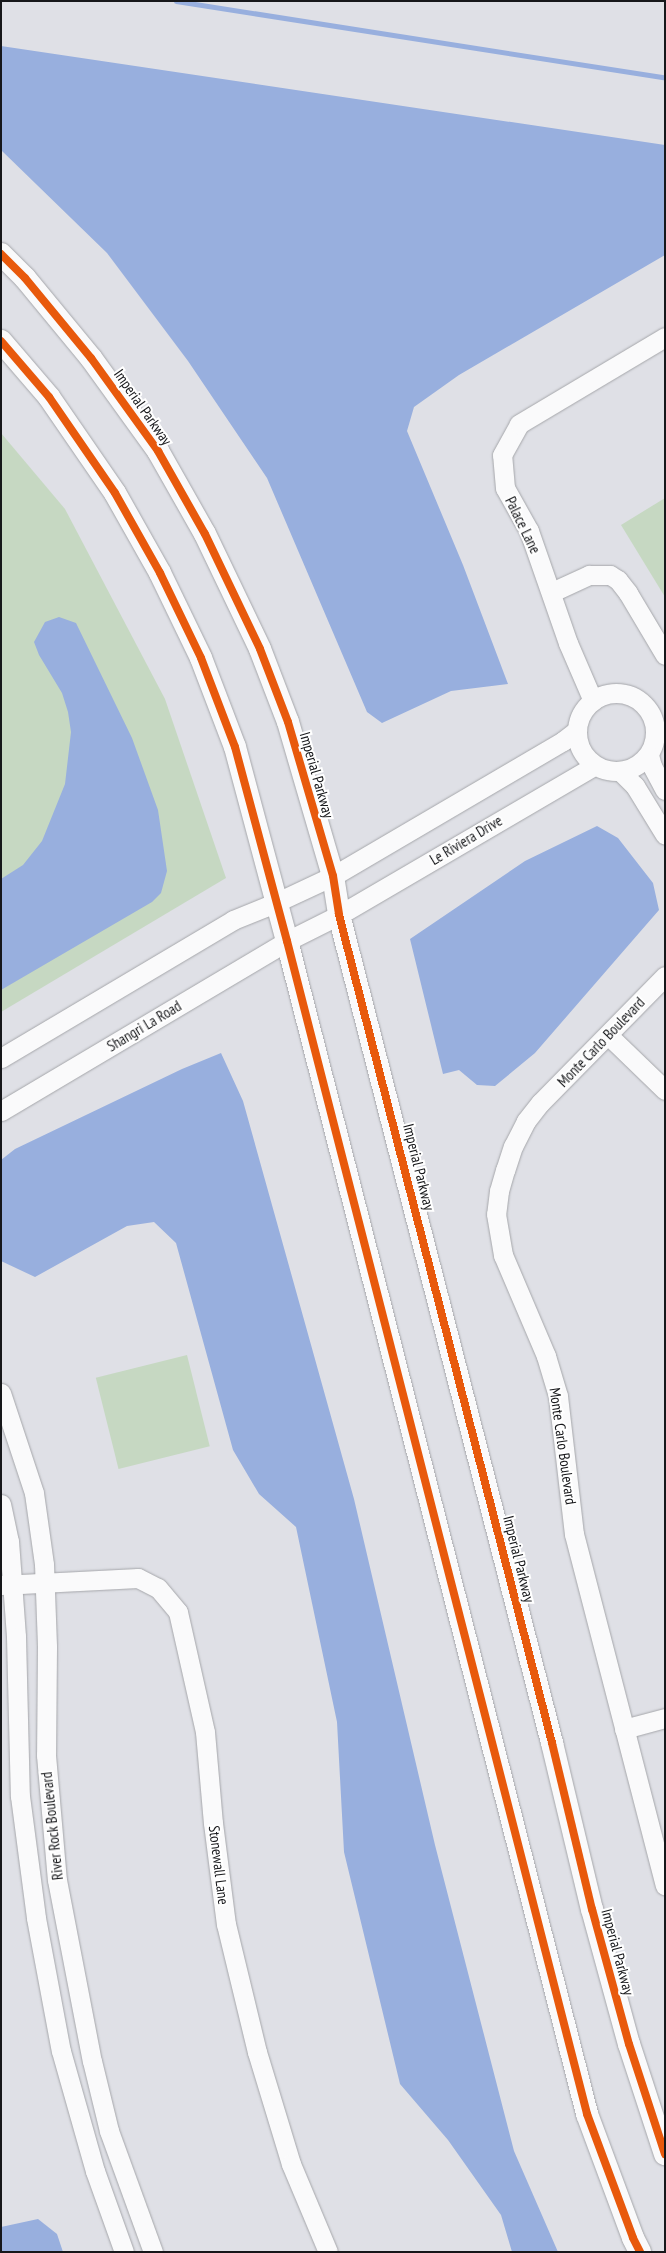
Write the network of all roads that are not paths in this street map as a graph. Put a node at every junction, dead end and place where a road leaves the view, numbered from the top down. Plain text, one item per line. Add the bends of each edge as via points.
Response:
1 (1, 254) edge
2 (665, 337) edge
3 (1, 341) edge
4 (552, 592) junction
5 (665, 655) edge
6 (593, 701) junction
7 (577, 730) junction
8 (649, 755) junction
9 (594, 766) junction
10 (621, 772) junction
11 (665, 790) edge
12 (665, 835) edge
13 (332, 876) junction
14 (276, 903) junction
15 (339, 915) junction
16 (287, 941) junction
17 (665, 976) edge
18 (608, 1035) junction
19 (1, 1058) edge
20 (665, 1090) edge
21 (1, 1111) edge
22 (1, 1393) edge
23 (1, 1504) edge
24 (45, 1582) junction
25 (7, 1584) edge
26 (665, 1718) edge
27 (624, 1728) junction
28 (665, 1886) edge
29 (665, 2154) edge
30 (124, 2252) edge
31 (153, 2252) edge
32 (328, 2252) edge
33 (640, 2252) edge

1 - 13 main road, Imperial Parkway via 91,358 158,451 205,534 260,649 284,713
2 - 4 street, Palace Lane via 519,424 502,454 505,488 529,531
3 - 14 main road via 49,397 104,477 160,574 201,658 235,747
4 - 5 street via 589,575 610,575 628,593
4 - 6 street, Palace Lane via 568,643
6 - 7 street via 584,709
6 - 8 street via 616,693 628,694 644,704 654,719 656,731
7 - 9 street via 578,744
7 - 13 street
8 - 10 street via 632,769
8 - 11 street
9 - 10 street
9 - 15 street, Le Riviera Drive
10 - 12 street via 635,786
13 - 14 street
13 - 15 main road, Imperial Parkway
14 - 16 main road
14 - 19 street via 233,920
15 - 16 street, Le Riviera Drive
15 - 29 main road, Imperial Parkway via 592,1910 629,2044
16 - 21 street, Shangri La Road
16 - 33 main road via 585,2105
17 - 18 street, Monte Carlo Boulevard
18 - 20 street
18 - 27 street, Monte Carlo Boulevard via 540,1103 526,1122 505,1170 496,1214 503,1255 546,1356 558,1396 574,1534
22 - 24 street, River Rock Boulevard via 34,1493
23 - 25 street, River Rock Boulevard via 9,1541
24 - 25 street, Stonewall Lane
24 - 31 street, River Rock Boulevard via 46,1755 57,1880 109,2131
24 - 32 street, Stonewall Lane via 138,1578 158,1588 178,1612 206,1732 226,1924 256,2052 288,2154
25 - 30 street, River Rock Boulevard via 20,1796 36,1918 61,2051 95,2171
26 - 27 street
27 - 28 street, Monte Carlo Boulevard

